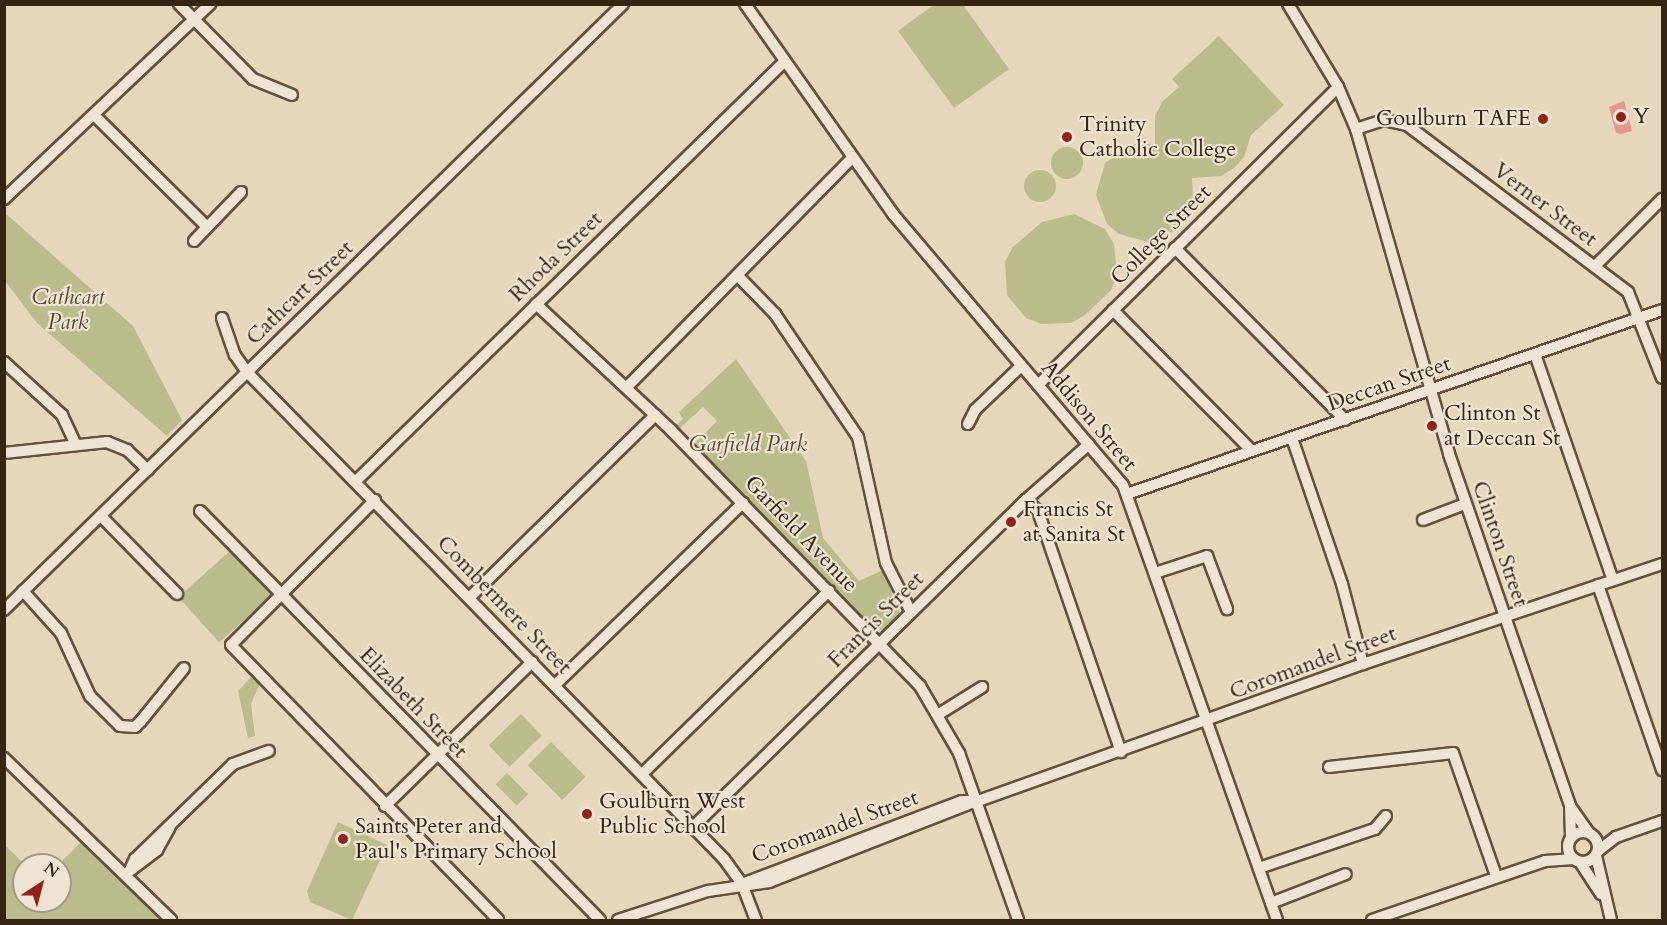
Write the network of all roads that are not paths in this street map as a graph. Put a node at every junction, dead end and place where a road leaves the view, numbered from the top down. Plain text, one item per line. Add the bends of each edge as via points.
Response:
1 (179, 4) edge
2 (210, 4) edge
3 (623, 4) edge
4 (745, 4) edge
5 (1288, 4) edge
6 (194, 21) junction
7 (784, 61) junction
8 (1338, 87) junction
9 (292, 95) dead end
10 (95, 116) junction
11 (1356, 129) junction
12 (853, 157) junction
13 (241, 192) dead end
14 (4, 199) edge
15 (1662, 199) edge
16 (207, 227) junction
17 (194, 241) dead end
18 (1175, 248) junction
19 (1595, 266) junction
20 (739, 276) junction
21 (536, 304) junction
22 (1113, 310) junction
23 (1662, 310) edge
24 (1641, 317) junction
25 (222, 318) dead end
26 (1535, 354) junction
27 (4, 362) edge
28 (1022, 366) junction
29 (247, 372) junction
30 (1662, 378) edge
31 (1038, 385) junction
32 (627, 387) junction
33 (1428, 391) junction
34 (655, 414) junction
35 (1345, 420) junction
36 (969, 424) dead end
37 (1292, 438) junction
38 (1089, 444) junction
39 (76, 445) junction
40 (1252, 451) junction
41 (4, 453) edge
42 (148, 470) junction
43 (356, 481) junction
44 (1127, 494) junction
45 (375, 500) junction
46 (1026, 500) junction
47 (743, 503) junction
48 (1466, 504) junction
49 (200, 511) dead end
50 (101, 516) junction
51 (1423, 520) dead end
52 (1662, 564) edge
53 (1155, 573) junction
54 (1613, 580) junction
55 (1598, 585) junction
56 (23, 591) junction
57 (829, 591) junction
58 (177, 594) dead end
59 (280, 594) junction
60 (469, 598) junction
61 (1227, 609) dead end
62 (4, 610) edge
63 (910, 612) junction
64 (1505, 618) junction
65 (880, 643) junction
66 (532, 662) junction
67 (1363, 664) junction
68 (184, 668) dead end
69 (555, 685) junction
70 (982, 687) dead end
71 (939, 714) junction
72 (1207, 722) junction
73 (268, 751) dead end
74 (1121, 752) junction
75 (437, 755) junction
76 (4, 758) edge
77 (1329, 767) dead end
78 (1662, 770) edge
79 (642, 774) junction
80 (978, 801) junction
81 (385, 806) junction
82 (1570, 806) junction
83 (1386, 816) dead end
84 (1662, 821) edge
85 (693, 827) junction
86 (1591, 834) junction
87 (1616, 837) junction
88 (1570, 841) junction
89 (1597, 854) junction
90 (1545, 861) junction
91 (1577, 861) junction
92 (1259, 868) junction
93 (127, 873) junction
94 (1346, 874) dead end
95 (1496, 876) junction
96 (742, 884) junction
97 (1605, 899) junction
98 (1271, 903) junction
99 (171, 921) edge
100 (498, 921) edge
101 (600, 921) edge
102 (618, 921) edge
103 (756, 921) edge
104 (1018, 921) edge
105 (1277, 921) edge
106 (1372, 921) edge
107 (1611, 921) edge

1 - 6 street
2 - 6 street
3 - 29 street, Cathcart Street
4 - 7 street, Addison Street
5 - 8 street, Clinton Street
6 - 9 street via 253,79
6 - 10 street
7 - 12 street, Addison Street
7 - 21 street, Rhoda Street
8 - 11 street, Clinton Street
8 - 18 street, College Street
10 - 14 street
10 - 16 street
11 - 19 street, Verner Street via 1384,120 1407,125
11 - 33 street, Clinton Street
12 - 20 street
12 - 28 street, Addison Street via 904,227
13 - 16 street
15 - 19 street
16 - 17 street
18 - 22 street, College Street
18 - 35 street
19 - 24 street, Verner Street via 1632,296
20 - 32 street
20 - 63 street via 775,315 858,437 886,563
21 - 32 street, Garfield Avenue
21 - 43 street, Rhoda Street
22 - 31 street, College Street
22 - 40 street
23 - 24 street, Deccan Street
24 - 26 street, Deccan Street
24 - 30 street, Verner Street
25 - 29 street, Combermere Street via 235,355
26 - 33 street, Deccan Street
26 - 54 street
27 - 39 street via 62,415
28 - 31 street, Addison Street
28 - 36 street via 975,410
29 - 42 street, Cathcart Street
29 - 43 street, Combermere Street
31 - 38 street, Addison Street
32 - 34 street, Garfield Avenue
33 - 35 street, Deccan Street
33 - 48 street, Clinton Street
34 - 47 street, Garfield Avenue
34 - 60 street
35 - 37 street, Deccan Street
37 - 40 street, Deccan Street
37 - 67 street via 1342,584
38 - 44 street, Addison Street
38 - 46 street, Francis Street
39 - 41 street
39 - 42 street via 118,445
40 - 44 street, Deccan Street
42 - 50 street, Cathcart Street
43 - 45 street, Combermere Street
44 - 53 street, Addison Street
45 - 59 street
45 - 60 street, Combermere Street
46 - 63 street, Francis Street
46 - 74 street via 1038,511
47 - 57 street, Garfield Avenue
47 - 69 street
48 - 51 street
48 - 64 street, Clinton Street
49 - 59 street, Elizabeth Street
50 - 56 street, Cathcart Street
50 - 58 street
52 - 54 street, Coromandel Street
53 - 61 street via 1207,556
53 - 72 street, Addison Street
54 - 55 street, Coromandel Street
55 - 64 street, Coromandel Street
55 - 78 street
56 - 62 street, Cathcart Street
56 - 68 street via 61,633 90,696 120,726 135,727 141,722
57 - 65 street, Garfield Avenue
57 - 79 street
59 - 75 street, Elizabeth Street
59 - 81 street via 234,639 233,649
60 - 66 street, Combermere Street
63 - 65 street, Francis Street
64 - 67 street, Coromandel Street
64 - 82 street, Clinton Street
65 - 71 street, Garfield Avenue
65 - 85 street, Francis Street
66 - 69 street, Combermere Street
66 - 75 street
67 - 72 street, Coromandel Street
69 - 79 street, Combermere Street
70 - 71 street
71 - 80 street, Garfield Avenue
72 - 74 street, Coromandel Street
72 - 92 street, Addison Street
73 - 93 street via 233,764 135,859
74 - 80 street, Coromandel Street
75 - 81 street
75 - 101 street, Elizabeth Street
76 - 93 street
77 - 95 street via 1453,753
79 - 85 street, Combermere Street
80 - 96 street, Coromandel Street
80 - 104 street, Garfield Avenue
81 - 100 street
82 - 86 street, Clinton Street
82 - 88 street, Clinton Street
83 - 92 street via 1375,829
84 - 87 street
85 - 96 street, Combermere Street
86 - 87 street
86 - 88 street
86 - 89 street, Clinton Street
87 - 89 street
88 - 90 street
88 - 91 street, Clinton Street
89 - 91 street
89 - 97 street
90 - 91 street
90 - 95 street
91 - 97 street
92 - 98 street, Addison Street
93 - 99 street
94 - 98 street
95 - 106 street
96 - 102 street, Coromandel Street
96 - 103 street, Combermere Street
97 - 107 street
98 - 105 street, Addison Street

